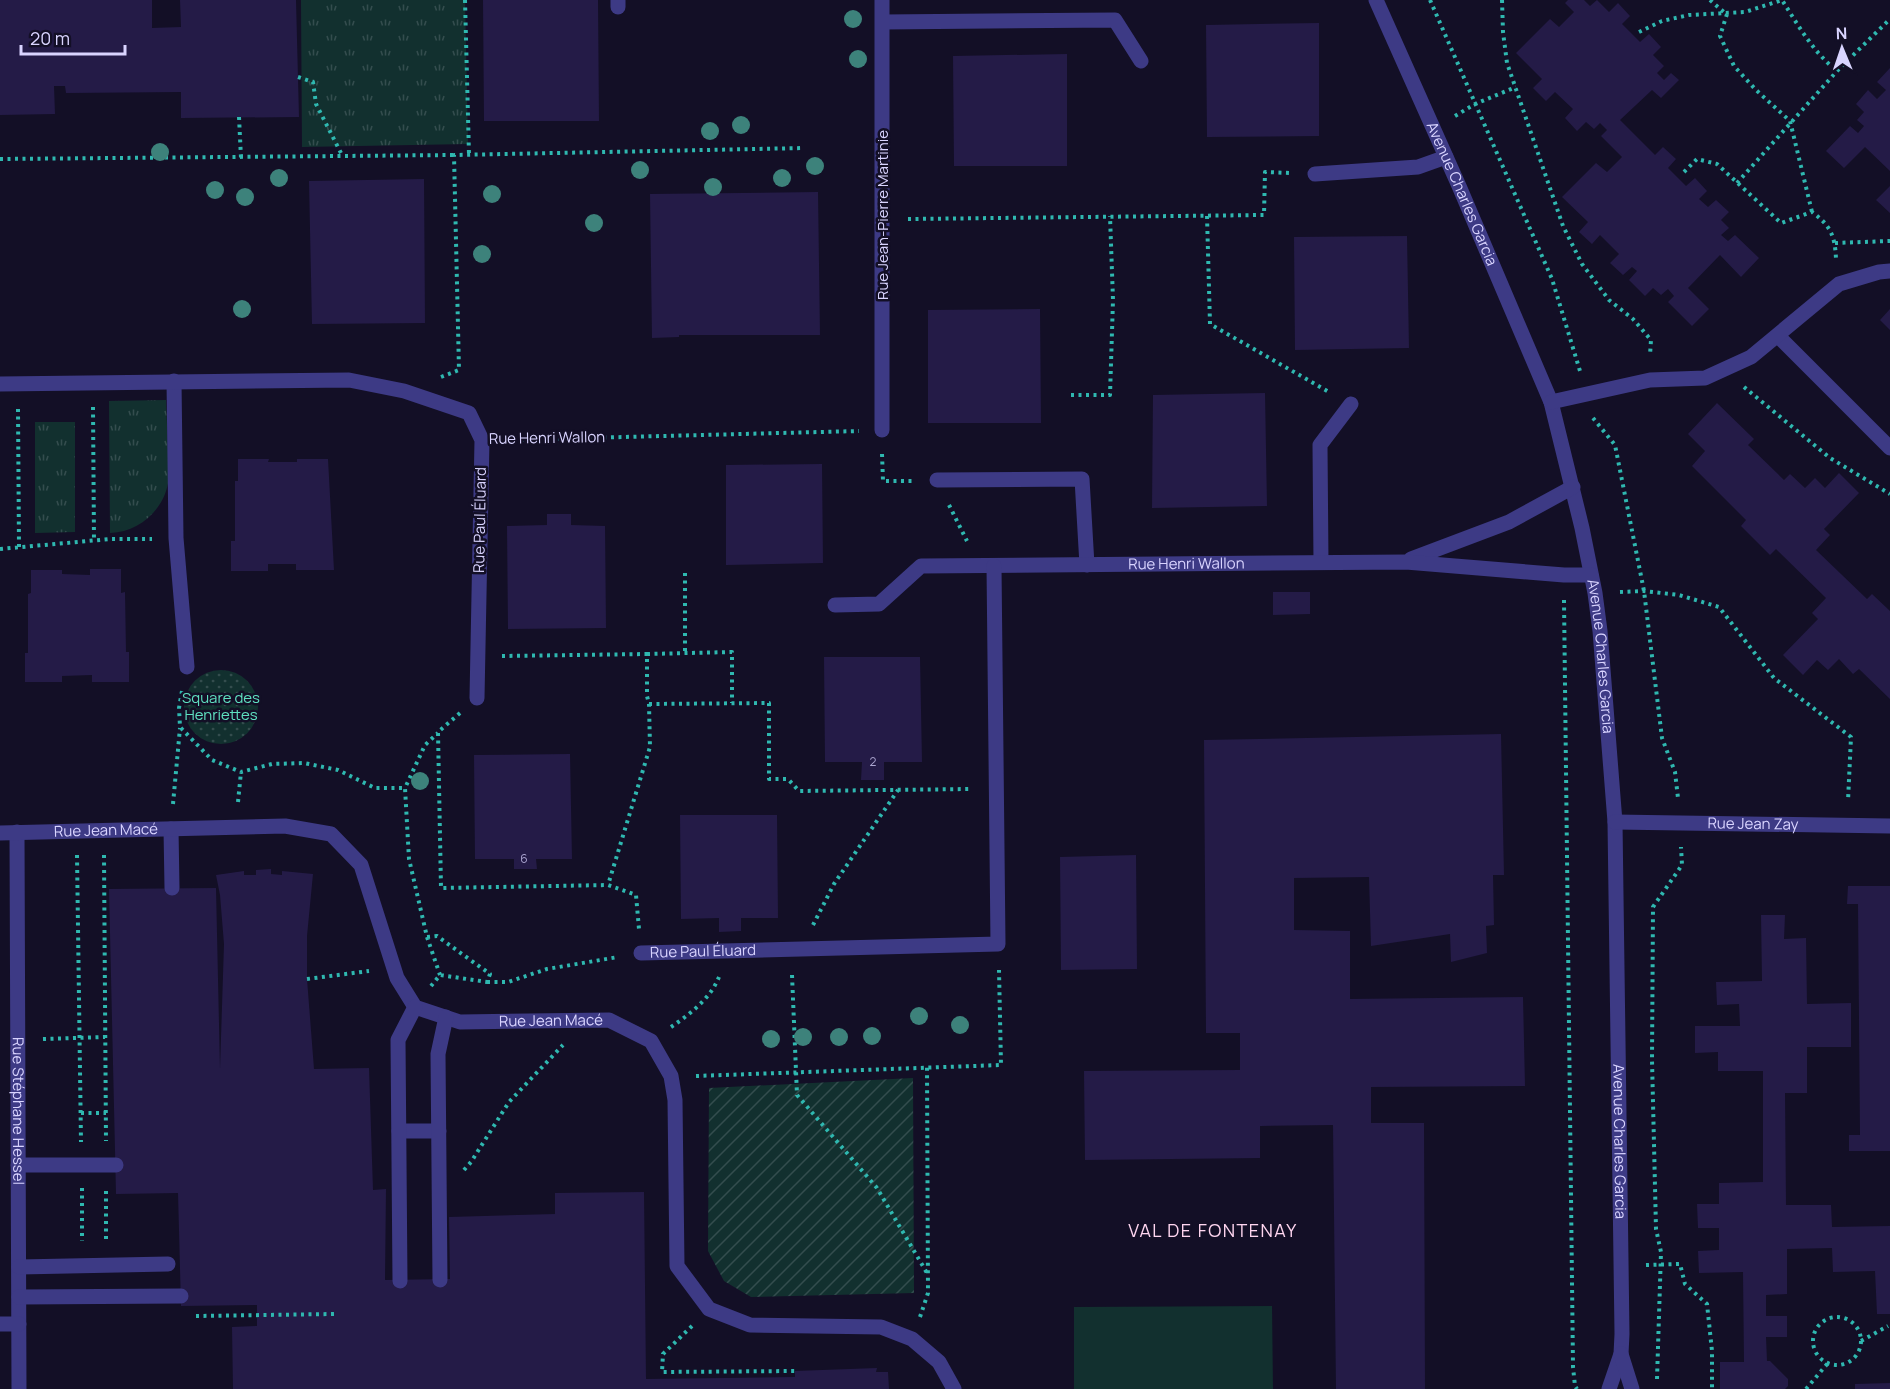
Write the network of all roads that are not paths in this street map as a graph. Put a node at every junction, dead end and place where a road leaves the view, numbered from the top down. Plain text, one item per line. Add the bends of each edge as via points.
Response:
1 (882, 0) edge
2 (1376, 0) edge
3 (883, 22) junction
4 (1141, 61) dead end
5 (1446, 157) junction
6 (1315, 174) road end
7 (1890, 271) edge
8 (1778, 336) junction
9 (174, 381) junction
10 (0, 384) edge
11 (1551, 402) junction
12 (1351, 404) road end
13 (882, 430) road end
14 (482, 440) joint
15 (1890, 448) edge
16 (937, 480) road end
17 (1573, 487) junction
18 (1321, 562) junction
19 (1406, 562) junction
20 (1087, 565) junction
21 (994, 566) junction
22 (1591, 575) junction
23 (836, 604) dead end
24 (187, 667) road end
25 (477, 698) road end
26 (1615, 822) junction
27 (1890, 826) edge
28 (171, 829) junction
29 (17, 832) junction
30 (0, 833) edge
31 (172, 888) dead end
32 (641, 953) road end
33 (415, 1007) junction
34 (446, 1017) junction
35 (399, 1131) junction
36 (439, 1131) junction
37 (18, 1165) junction
38 (111, 1165) road end
39 (168, 1264) dead end
40 (19, 1267) junction
41 (440, 1280) dead end
42 (400, 1281) dead end
43 (181, 1296) dead end
44 (19, 1297) junction
45 (0, 1324) edge
46 (19, 1324) junction
47 (1621, 1354) junction
48 (19, 1389) edge
49 (954, 1389) edge
50 (1609, 1389) edge
51 (1632, 1389) edge

1 - 3 street, Rue Jean-Pierre Martinie
2 - 5 street, Avenue Charles Garcia
3 - 4 street via 1115,20
3 - 13 street, Rue Jean-Pierre Martinie
5 - 6 street via 1418,167
5 - 11 street, Avenue Charles Garcia
7 - 8 street via 1839,284
8 - 11 street via 1752,357 1705,378 1650,380
8 - 15 street
9 - 10 street, Rue Henri Wallon
9 - 14 street, Rue Henri Wallon via 349,380 404,391 469,413
9 - 24 street via 176,538
11 - 17 street, Avenue Charles Garcia
12 - 18 street via 1320,445
14 - 25 street, Rue Paul Éluard
16 - 20 street via 1082,479
17 - 19 street, Rue Henri Wallon via 1509,522
17 - 22 street, Avenue Charles Garcia
18 - 19 street, Rue Henri Wallon
18 - 20 street, Rue Henri Wallon
19 - 22 street, Rue Henri Wallon
20 - 21 street, Rue Henri Wallon
21 - 23 street, Rue Henri Wallon via 921,566 879,604
21 - 32 street, Rue Paul Éluard via 998,944
22 - 26 street, Avenue Charles Garcia via 1600,631
26 - 27 street, Rue Jean Zay
26 - 47 street, Avenue Charles Garcia
28 - 29 street, Rue Jean Macé
28 - 31 street
28 - 33 street, Rue Jean Macé via 285,826 331,834 361,865 397,978
29 - 30 street, Rue Jean Macé
29 - 37 street, Rue Stéphane Hessel
33 - 34 street, Rue Jean Macé
33 - 35 street via 398,1040
34 - 36 street via 438,1054
34 - 49 street, Rue Jean Macé via 460,1022 609,1020 651,1041 671,1076 675,1100 677,1266 709,1309 750,1325 881,1327 912,1339 939,1362
35 - 36 street
35 - 42 street
36 - 41 street
37 - 38 street
37 - 40 street, Rue Stéphane Hessel
39 - 40 street
40 - 44 street, Rue Stéphane Hessel
43 - 44 street
44 - 46 street, Rue Stéphane Hessel
45 - 46 street
46 - 48 street, Rue Stéphane Hessel
47 - 50 street, Avenue Charles Garcia
47 - 51 street, Avenue Charles Garcia

